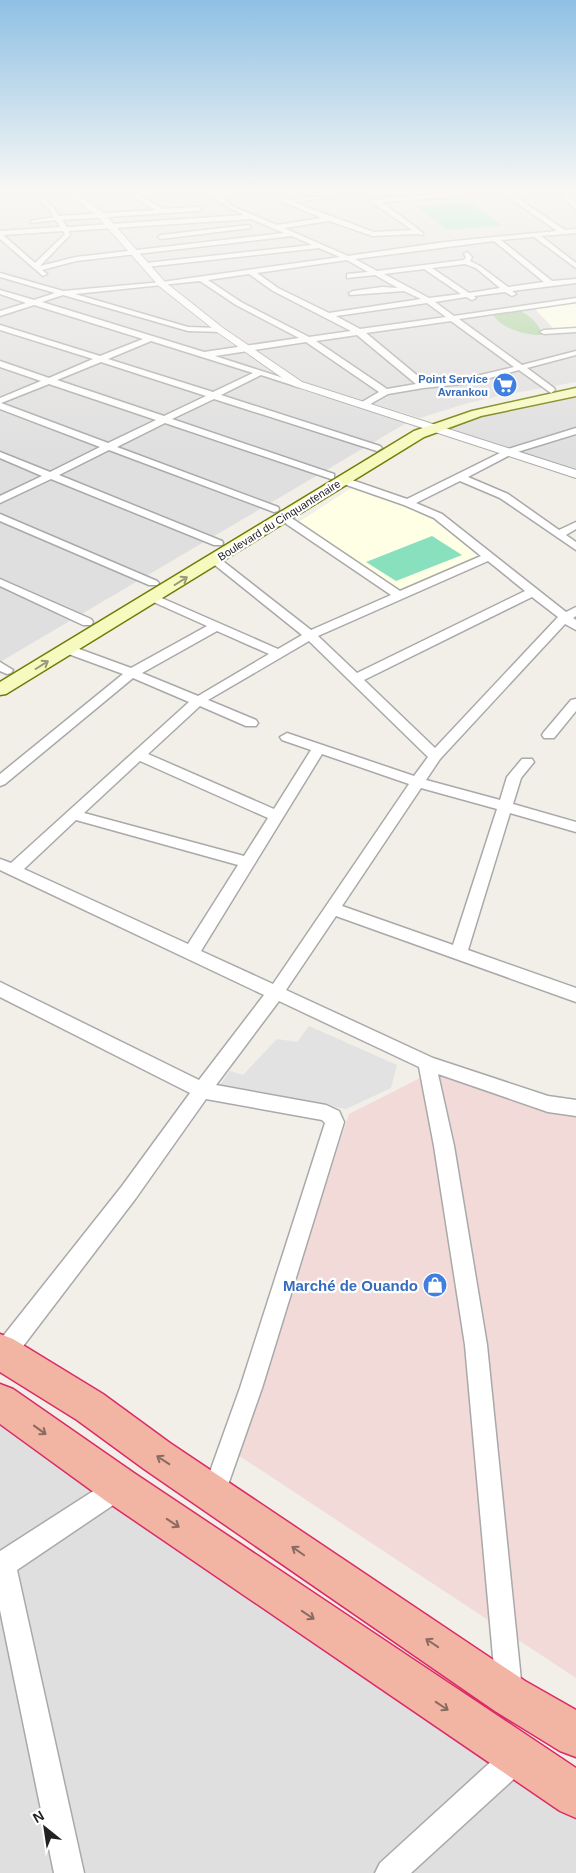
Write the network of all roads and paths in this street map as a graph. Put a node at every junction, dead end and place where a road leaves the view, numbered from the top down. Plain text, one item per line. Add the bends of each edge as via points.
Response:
1 (21, 280) edge
2 (49, 280) edge
3 (159, 280) edge
4 (185, 280) edge
5 (204, 280) edge
6 (262, 280) edge
7 (350, 280) edge
8 (389, 280) edge
9 (445, 280) edge
10 (495, 280) edge
11 (547, 280) edge
12 (576, 281) edge
13 (550, 283) junction
14 (162, 284) junction
15 (351, 284) dead end
16 (507, 290) junction
17 (0, 292) edge
18 (411, 292) junction
19 (62, 293) junction
20 (352, 293) dead end
21 (468, 295) junction
22 (476, 300) dead end
23 (576, 300) edge
24 (429, 301) junction
25 (32, 302) junction
26 (484, 305) dead end
27 (529, 306) junction
28 (493, 311) junction
29 (0, 314) edge
30 (329, 316) junction
31 (451, 318) junction
32 (0, 326) edge
33 (220, 330) junction
34 (576, 330) edge
35 (357, 331) junction
36 (149, 338) junction
37 (306, 339) junction
38 (246, 347) junction
39 (560, 349) junction
40 (576, 353) edge
41 (202, 355) junction
42 (102, 358) junction
43 (0, 364) edge
44 (519, 368) junction
45 (261, 372) junction
46 (49, 381) junction
47 (298, 384) junction
48 (423, 385) junction
49 (576, 386) edge
50 (551, 390) junction
51 (385, 392) junction
52 (576, 392) edge
53 (214, 396) junction
54 (0, 402) edge
55 (365, 404) junction
56 (0, 406) edge
57 (163, 420) junction
58 (429, 425) junction
59 (576, 431) edge
60 (110, 447) junction
61 (377, 448) junction
62 (511, 451) junction
63 (0, 456) edge
64 (575, 473) edge
65 (50, 475) junction
66 (460, 477) junction
67 (337, 478) junction
68 (0, 500) edge
69 (408, 503) junction
70 (278, 513) junction
71 (0, 516) edge
72 (576, 525) edge
73 (559, 534) junction
74 (218, 543) junction
75 (576, 547) edge
76 (488, 557) junction
77 (215, 560) junction
78 (0, 582) edge
79 (153, 583) junction
80 (532, 592) junction
81 (398, 596) junction
82 (154, 598) junction
83 (572, 618) edge
84 (87, 622) junction
85 (217, 626) junction
86 (310, 635) junction
87 (68, 649) junction
88 (280, 654) junction
89 (2, 670) edge
90 (132, 673) junction
91 (356, 679) junction
92 (0, 690) edge
93 (198, 701) junction
94 (576, 703) edge
95 (251, 723) dead end
96 (549, 735) dead end
97 (287, 736) dead end
98 (319, 748) junction
99 (140, 756) junction
100 (435, 756) junction
101 (527, 762) dead end
102 (0, 780) edge
103 (418, 782) junction
104 (505, 808) junction
105 (74, 815) junction
106 (277, 816) junction
107 (576, 827) edge
108 (248, 862) junction
109 (6, 867) edge
110 (332, 908) junction
111 (191, 953) junction
112 (459, 953) junction
113 (276, 992) junction
114 (2, 993) edge
115 (576, 995) edge
116 (427, 1063) junction
117 (202, 1090) junction
118 (576, 1108) edge
119 (1, 1353) edge
120 (0, 1402) edge
121 (120, 1487) junction
122 (214, 1494) junction
123 (1, 1565) edge
124 (510, 1696) junction
125 (576, 1735) edge
126 (517, 1756) junction
127 (576, 1795) edge
128 (68, 1872) edge
129 (390, 1873) edge

1 - 19 street
2 - 19 street
3 - 14 street
4 - 14 street
5 - 37 street via 224,296
6 - 30 street
7 - 15 street
8 - 18 street
9 - 21 street
10 - 16 street
11 - 13 street
12 - 13 street
13 - 16 street
14 - 19 street
14 - 33 street
16 - 21 street
16 - 27 street
17 - 25 street
18 - 20 street via 386,288
18 - 24 street
19 - 25 street
19 - 33 street via 188,329
21 - 22 street
21 - 24 street
23 - 27 street
24 - 30 street
24 - 31 street
25 - 29 street
25 - 36 street
26 - 28 street
27 - 28 street
28 - 31 street
30 - 35 street
31 - 35 street
31 - 44 street
32 - 42 street
33 - 38 street
34 - 39 street via 544,332
35 - 37 street
35 - 48 street
36 - 41 street
36 - 42 street
37 - 38 street
37 - 51 street
38 - 41 street
38 - 47 street
39 - 40 street
39 - 44 street
41 - 45 street
42 - 46 street
42 - 53 street
43 - 46 street
44 - 48 street via 472,380
44 - 50 street
45 - 47 street
45 - 53 street
46 - 54 street
46 - 57 street
47 - 55 street
48 - 51 street
49 - 50 main road, Boulevard du Cinquantenaire
50 - 58 main road, Boulevard du Cinquantenaire via 461,410
51 - 55 street
52 - 58 main road, Boulevard du Cinquantenaire
53 - 57 street
53 - 61 street
55 - 58 street
56 - 60 street
57 - 60 street
57 - 67 street
58 - 61 main road, Boulevard du Cinquantenaire
58 - 62 street
58 - 67 main road, Boulevard du Cinquantenaire
59 - 62 street
60 - 65 street
60 - 70 street
61 - 67 main road, Boulevard du Cinquantenaire
62 - 64 street
62 - 66 street
63 - 65 street
65 - 68 street
65 - 74 street
66 - 69 street
66 - 73 street via 504,496
67 - 69 street
67 - 70 main road, Boulevard du Cinquantenaire
69 - 76 street via 438,516
70 - 74 main road, Boulevard du Cinquantenaire
70 - 77 main road, Boulevard du Cinquantenaire
70 - 81 street
71 - 79 street
72 - 73 street
73 - 75 street
74 - 79 main road, Boulevard du Cinquantenaire
76 - 80 street
76 - 81 street
82 -> 77 main road, Boulevard du Cinquantenaire
77 - 86 street
78 - 84 street
79 - 84 main road, Boulevard du Cinquantenaire
80 - 83 street
80 - 91 street
81 - 86 street
82 - 85 street
82 - 87 main road, Boulevard du Cinquantenaire
83 - 100 street
84 - 89 main road, Boulevard du Cinquantenaire
85 - 88 street
85 - 90 street
86 - 88 street
86 - 91 street
87 - 90 street
92 -> 87 main road, Boulevard du Cinquantenaire
88 - 93 street
90 - 93 street
90 - 102 street
91 - 100 street
93 - 95 street
93 - 99 street
94 - 96 street
97 - 98 street
98 - 103 street
98 - 106 street
99 - 105 street
99 - 106 street
100 - 103 street
101 - 104 street via 514,777
103 - 104 street
103 - 110 street
104 - 107 street
104 - 112 street
105 - 108 street
105 - 109 street
106 - 108 street
108 - 111 street
109 - 111 street
110 - 112 street
110 - 113 street
111 - 113 street
112 - 115 street
113 - 116 street
113 - 117 street
114 - 117 street
116 - 118 street via 548,1104
116 - 124 street via 444,1146 476,1346
117 - 119 street via 129,1192
117 - 122 street via 326,1113 334,1122 251,1388
122 -> 119 highway via 90,1408
120 -> 121 highway
121 - 123 street
121 -> 126 highway
124 -> 122 highway
123 - 128 street
124 - 125 highway
126 - 127 highway
126 - 129 street

